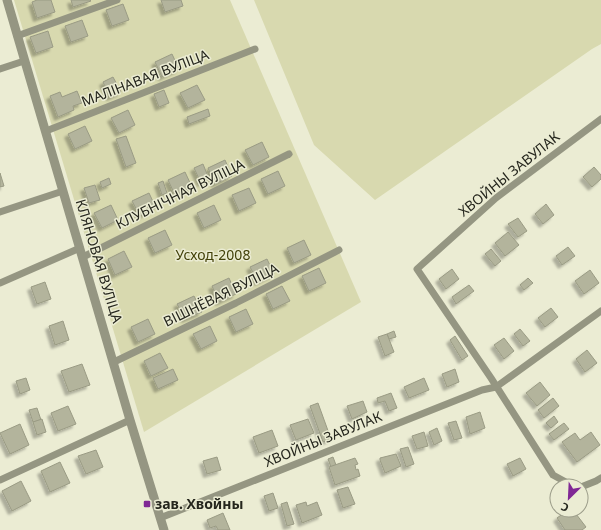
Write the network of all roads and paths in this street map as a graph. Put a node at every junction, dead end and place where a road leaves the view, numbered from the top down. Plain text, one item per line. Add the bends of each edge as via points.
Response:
1 (7, 0) edge
2 (117, 0) edge
3 (18, 36) junction
4 (255, 49) dead end
5 (24, 61) junction
6 (0, 69) edge
7 (601, 119) edge
8 (46, 131) junction
9 (289, 154) dead end
10 (63, 190) junction
11 (0, 212) edge
12 (339, 250) dead end
13 (82, 253) junction
14 (0, 283) edge
15 (601, 311) edge
16 (114, 362) junction
17 (496, 387) junction
18 (130, 420) junction
19 (558, 478) edge
20 (601, 478) edge
21 (0, 480) edge
22 (589, 483) edge
23 (160, 518) junction
24 (164, 530) edge

1 - 3 street, КЛЯНОВАЯ ВУЛІЦА
2 - 3 street
3 - 5 street, КЛЯНОВАЯ ВУЛІЦА
4 - 8 street, МАЛІНАВАЯ ВУЛІЦА
5 - 6 street
5 - 8 street, КЛЯНОВАЯ ВУЛІЦА
7 - 17 street, ХВОЙНЫ ЗАВУЛАК via 496,198 417,268
8 - 10 street, КЛЯНОВАЯ ВУЛІЦА
9 - 13 street, КЛУБНІЧНАЯ ВУЛІЦА
10 - 11 street
10 - 13 street, КЛЯНОВАЯ ВУЛІЦА
12 - 16 street, ВІШНЁВАЯ ВУЛІЦА
13 - 14 street, КЛУБНІЧНАЯ ВУЛІЦА
13 - 16 street, КЛЯНОВАЯ ВУЛІЦА
15 - 17 street
16 - 18 street, КЛЯНОВАЯ ВУЛІЦА
17 - 19 street via 553,475
17 - 23 street, ХВОЙНЫ ЗАВУЛАК via 482,390
18 - 21 street
18 - 23 street, КЛЯНОВАЯ ВУЛІЦА
20 - 22 street
23 - 24 street, КЛЯНОВАЯ ВУЛІЦА

